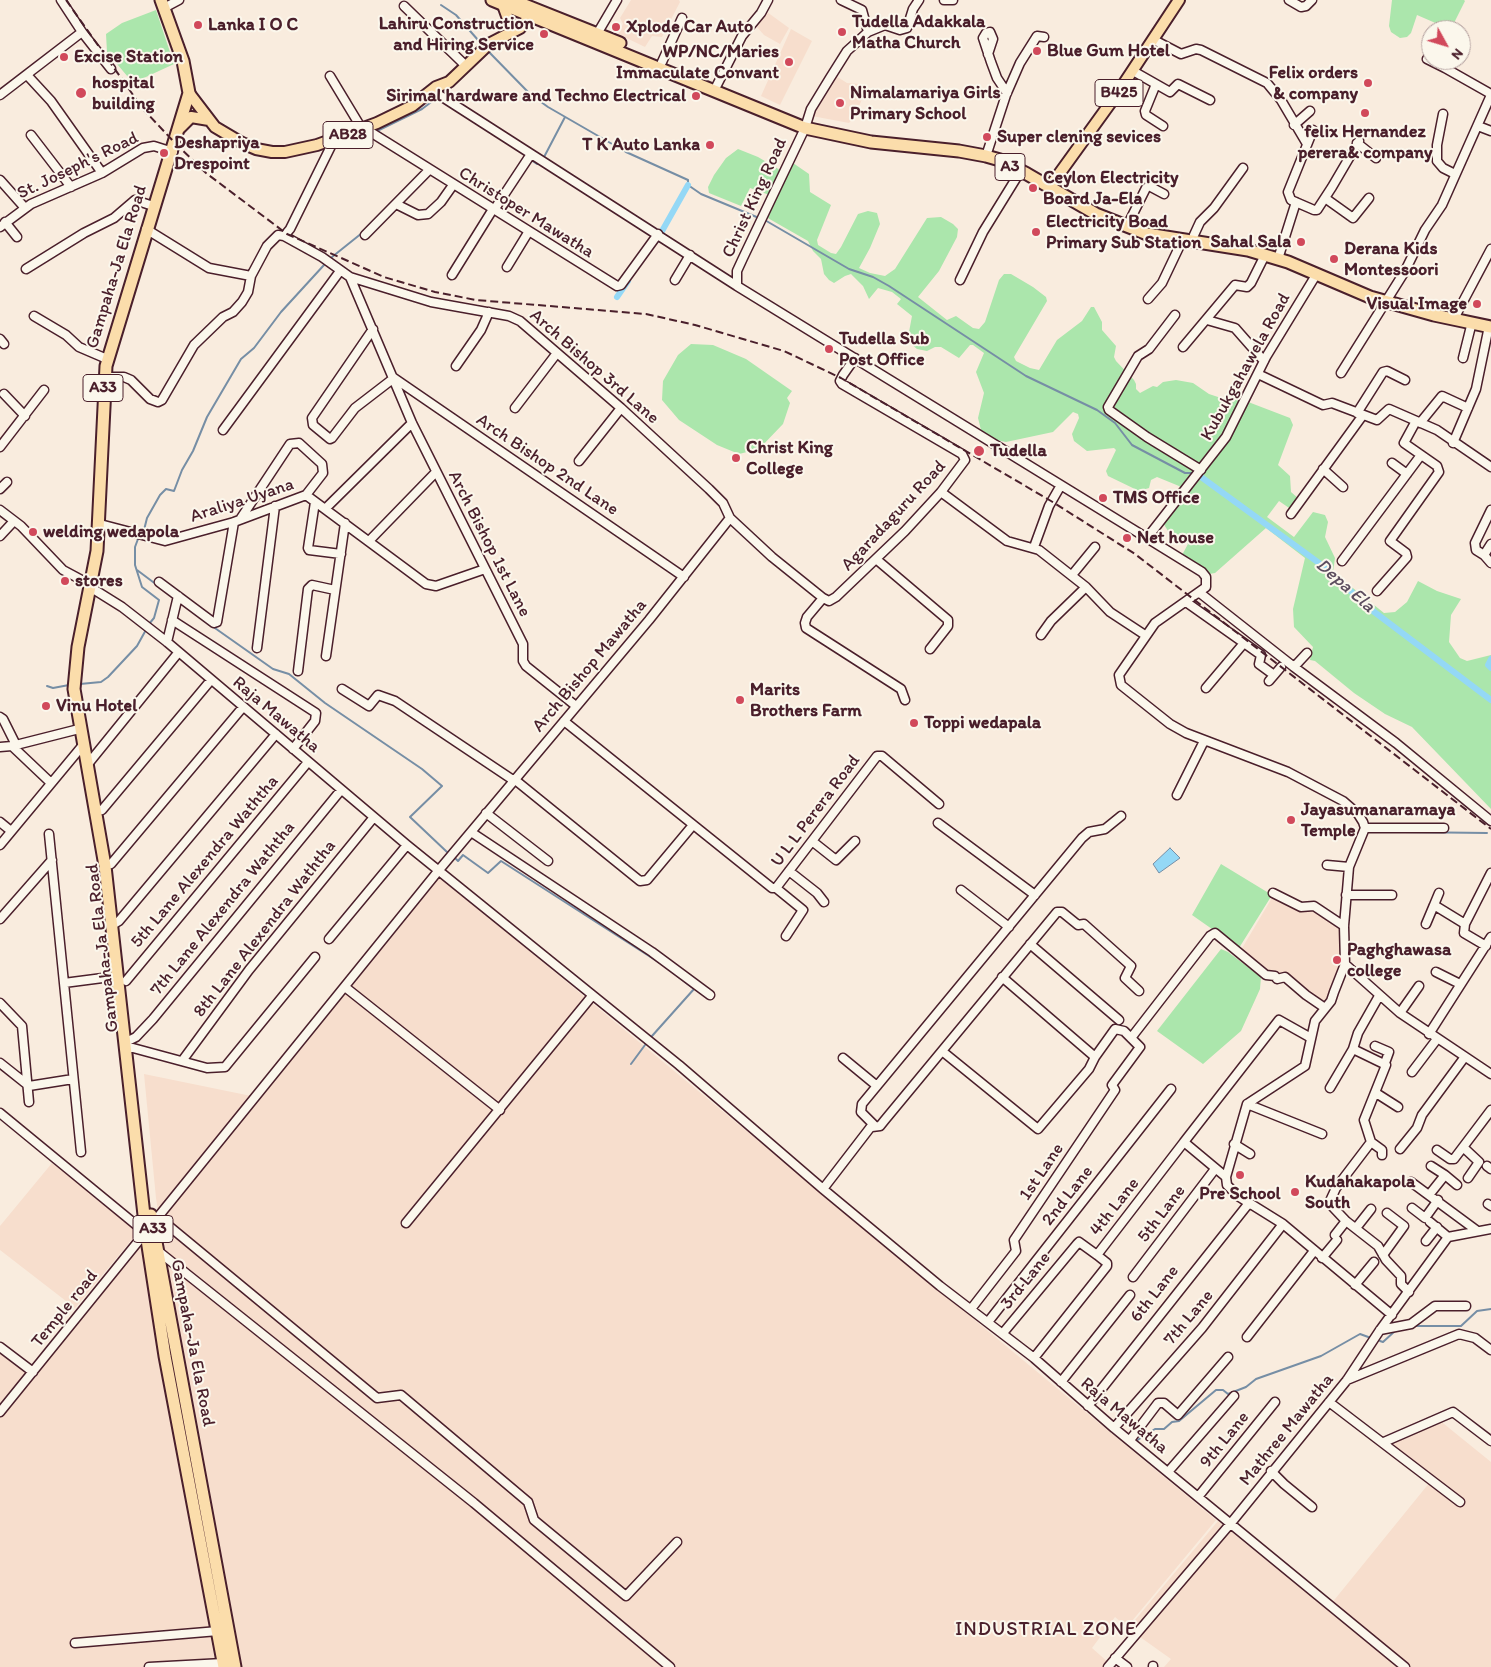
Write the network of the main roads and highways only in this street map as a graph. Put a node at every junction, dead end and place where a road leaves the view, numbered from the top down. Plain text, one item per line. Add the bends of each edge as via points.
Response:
1 (1178, 0) edge
2 (502, 2) edge
3 (162, 4) edge
4 (531, 12) junction
5 (542, 21) junction
6 (516, 29) junction
7 (189, 92) junction
8 (185, 106) junction
9 (198, 113) junction
10 (806, 125) junction
11 (180, 128) junction
12 (1051, 185) junction
13 (1128, 223) junction
14 (1279, 256) junction
15 (1387, 299) junction
16 (1490, 324) edge
17 (93, 788) junction
18 (115, 923) junction
19 (152, 1225) junction
20 (224, 1665) edge
21 (235, 1667) edge

1 - 12 main road, B425 via 1133,71
2 - 4 highway, A3
2 - 6 main road
3 - 7 highway, Gampaha-Ja Ela Road / A33 via 183,61
4 - 5 highway, A3
4 - 6 main road
4 - 10 highway, A3 via 597,34
5 - 6 main road
5 - 10 highway, A3 via 772,116
6 - 9 main road, AB28 via 502,35 479,52 449,82 398,115 334,140 272,152 226,135
7 - 8 highway, Gampaha-Ja Ela Road / A33
7 - 9 main road
8 - 9 main road
8 - 11 highway, Gampaha-Ja Ela Road / A33
9 - 11 main road
10 - 12 highway, A3 via 871,142 977,154 1000,160
10 - 12 highway, A3 via 988,150 1002,154
11 - 17 highway, Gampaha-Ja Ela Road / A33 via 153,206 104,377 100,524 75,670 74,695
12 - 13 highway, A3
13 - 14 highway, A3
13 - 14 highway, A3 via 1160,237
14 - 15 highway, A3
14 - 15 highway, A3 via 1316,275
15 - 16 highway, A3 via 1457,313
15 - 16 highway, A3 via 1434,315
17 - 18 highway, Gampaha-Ja Ela Road / A33
17 - 18 highway, Gampaha-Ja Ela Road / A33 via 102,810 111,864
18 - 19 highway, Gampaha-Ja Ela Road / A33
19 - 20 highway, Gampaha-Ja Ela Road / A33 via 165,1356
19 - 21 highway, Gampaha-Ja Ela Road / A33

